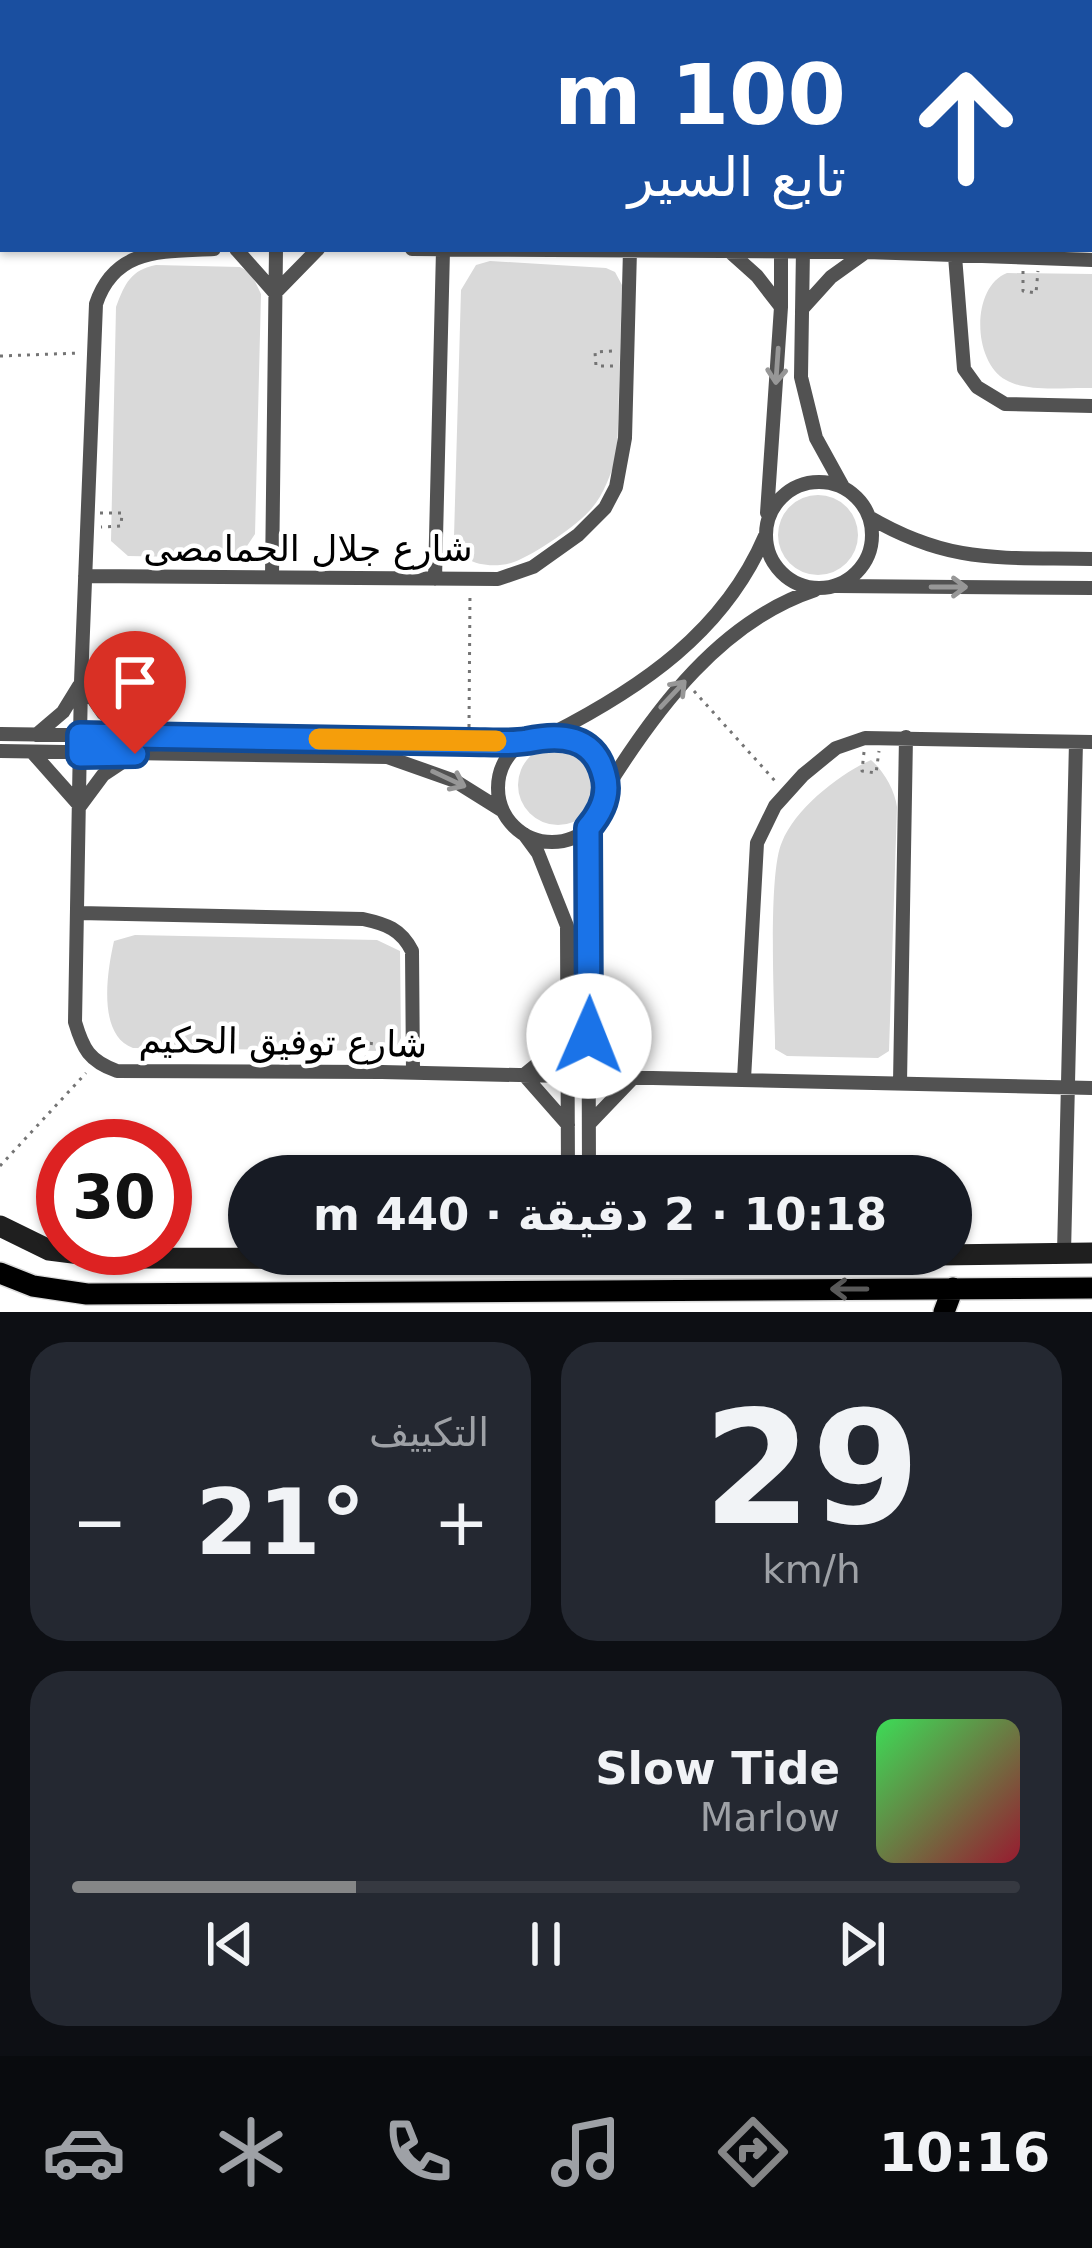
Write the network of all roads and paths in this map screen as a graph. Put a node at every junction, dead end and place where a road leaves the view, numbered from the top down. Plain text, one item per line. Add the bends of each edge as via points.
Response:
1 (180, 252) edge
2 (239, 252) edge
3 (276, 252) edge
4 (315, 252) edge
5 (443, 252) edge
6 (630, 252) edge
7 (731, 252) edge
8 (781, 252) edge
9 (803, 252) edge
10 (862, 252) edge
11 (894, 252) edge
12 (955, 256) junction
13 (1031, 258) junction
14 (1092, 260) edge
15 (275, 293) junction
16 (781, 307) junction
17 (802, 309) junction
18 (93, 353) junction
19 (0, 356) edge
20 (628, 359) junction
21 (1092, 406) edge
22 (843, 487) junction
23 (869, 517) junction
24 (87, 520) junction
25 (766, 529) junction
26 (1092, 559) edge
27 (85, 576) junction
28 (272, 577) junction
29 (435, 579) junction
30 (470, 579) junction
31 (826, 587) junction
32 (1092, 588) edge
33 (685, 681) junction
34 (81, 682) junction
35 (0, 734) edge
36 (551, 734) junction
37 (36, 735) junction
38 (80, 735) junction
39 (134, 735) junction
40 (906, 737) junction
41 (873, 738) junction
42 (526, 741) junction
43 (469, 742) junction
44 (1084, 742) edge
45 (0, 752) edge
46 (33, 753) junction
47 (135, 754) junction
48 (80, 755) junction
49 (606, 789) junction
50 (785, 793) junction
51 (80, 806) junction
52 (503, 811) junction
53 (588, 828) junction
54 (524, 834) junction
55 (79, 914) junction
56 (589, 1036) junction
57 (567, 1040) junction
58 (95, 1063) junction
59 (413, 1073) junction
60 (524, 1075) junction
61 (568, 1076) junction
62 (590, 1077) junction
63 (634, 1077) junction
64 (744, 1079) junction
65 (900, 1083) junction
66 (1070, 1087) junction
67 (1092, 1088) edge
68 (590, 1123) junction
69 (568, 1126) junction
70 (568, 1155) edge
71 (589, 1155) edge
72 (0, 1166) edge
73 (0, 1226) edge
74 (1064, 1253) junction
75 (1092, 1253) edge
76 (972, 1254) edge
77 (228, 1256) edge
78 (0, 1277) edge
79 (952, 1288) junction
80 (1092, 1288) edge
81 (899, 1289) junction
82 (910, 1312) edge
83 (944, 1312) edge

1 - 18 street, شارع توفيق الحكيم via 117,267 96,304
2 - 15 street
3 - 15 street
4 - 15 street
5 - 29 street
6 - 20 street, شارع جلال الحمامصى
7 - 16 street
8 - 16 street
9 - 17 street
10 - 17 street
11 - 12 street
12 - 13 street
12 - 21 street via 964,370 977,387 1018,406
13 - 13 path via 1024,293 1037,292
13 - 14 street
15 - 28 street
16 -> 25 street
17 - 22 street via 806,401
18 - 19 path
18 - 24 street, شارع توفيق الحكيم
20 - 20 path via 595,352 596,366
20 - 30 street, شارع جلال الحمامصى via 622,466 605,508 533,567 498,580
22 - 23 street
22 - 25 street via 802,484 778,499
23 - 26 street via 964,555
23 - 31 street via 869,554 854,575
24 - 24 path via 120,527 122,513
24 - 27 street, شارع توفيق الحكيم
25 - 31 street via 782,574
25 - 36 street via 736,593 658,671
27 - 28 street, شارع جلال الحمامصى
27 - 34 street, شارع توفيق الحكيم
28 - 29 street, شارع جلال الحمامصى
29 - 30 street, شارع جلال الحمامصى
30 - 43 path
31 -> 32 street
31 - 33 street via 754,622
49 -> 33 street
33 - 50 path
34 - 37 street
34 - 38 street, شارع توفيق الحكيم
34 - 39 street via 103,713
35 - 37 street
36 - 42 street
36 - 49 street via 584,745
37 - 38 street
38 - 39 street
38 - 48 street, شارع توفيق الحكيم
39 - 43 street
40 - 41 street
40 - 44 street
40 - 65 street
41 - 41 path via 862,771 876,773
41 - 50 street via 836,748
42 - 43 street
42 - 52 street via 501,771
44 - 66 street
45 - 46 street
46 - 48 street
46 - 51 street
47 - 48 street
47 - 51 street
47 -> 52 street via 387,757 455,781
48 - 51 street, شارع توفيق الحكيم
49 - 53 street
50 - 64 street via 764,823 753,863
51 - 55 street, شارع توفيق الحكيم
52 - 54 street
53 - 54 street via 564,841
53 - 56 street
54 - 57 street via 567,926
55 - 58 street, شارع توفيق الحكيم via 76,1022
55 - 59 street via 363,920 395,929 412,951
56 - 62 street
56 - 63 street
57 - 60 street
57 - 61 street
58 - 59 street, شارع توفيق الحكيم via 117,1071
58 - 72 path
59 - 60 street, شارع توفيق الحكيم
60 - 61 street, شارع توفيق الحكيم
60 - 69 street
61 - 62 street, شارع توفيق الحكيم
61 - 69 street
62 - 63 street, شارع توفيق الحكيم
62 - 68 street
63 - 64 street, شارع توفيق الحكيم
63 - 68 street
64 - 65 street, شارع توفيق الحكيم
65 - 66 street, شارع توفيق الحكيم
66 - 67 street, شارع توفيق الحكيم
66 - 74 street
68 - 71 street
69 - 70 street
73 - 77 street via 80,1256
74 - 75 street
74 - 76 street
81 -> 78 main road via 87,1294
79 - 80 main road
79 - 81 main road
79 - 83 main road
81 - 82 main road

